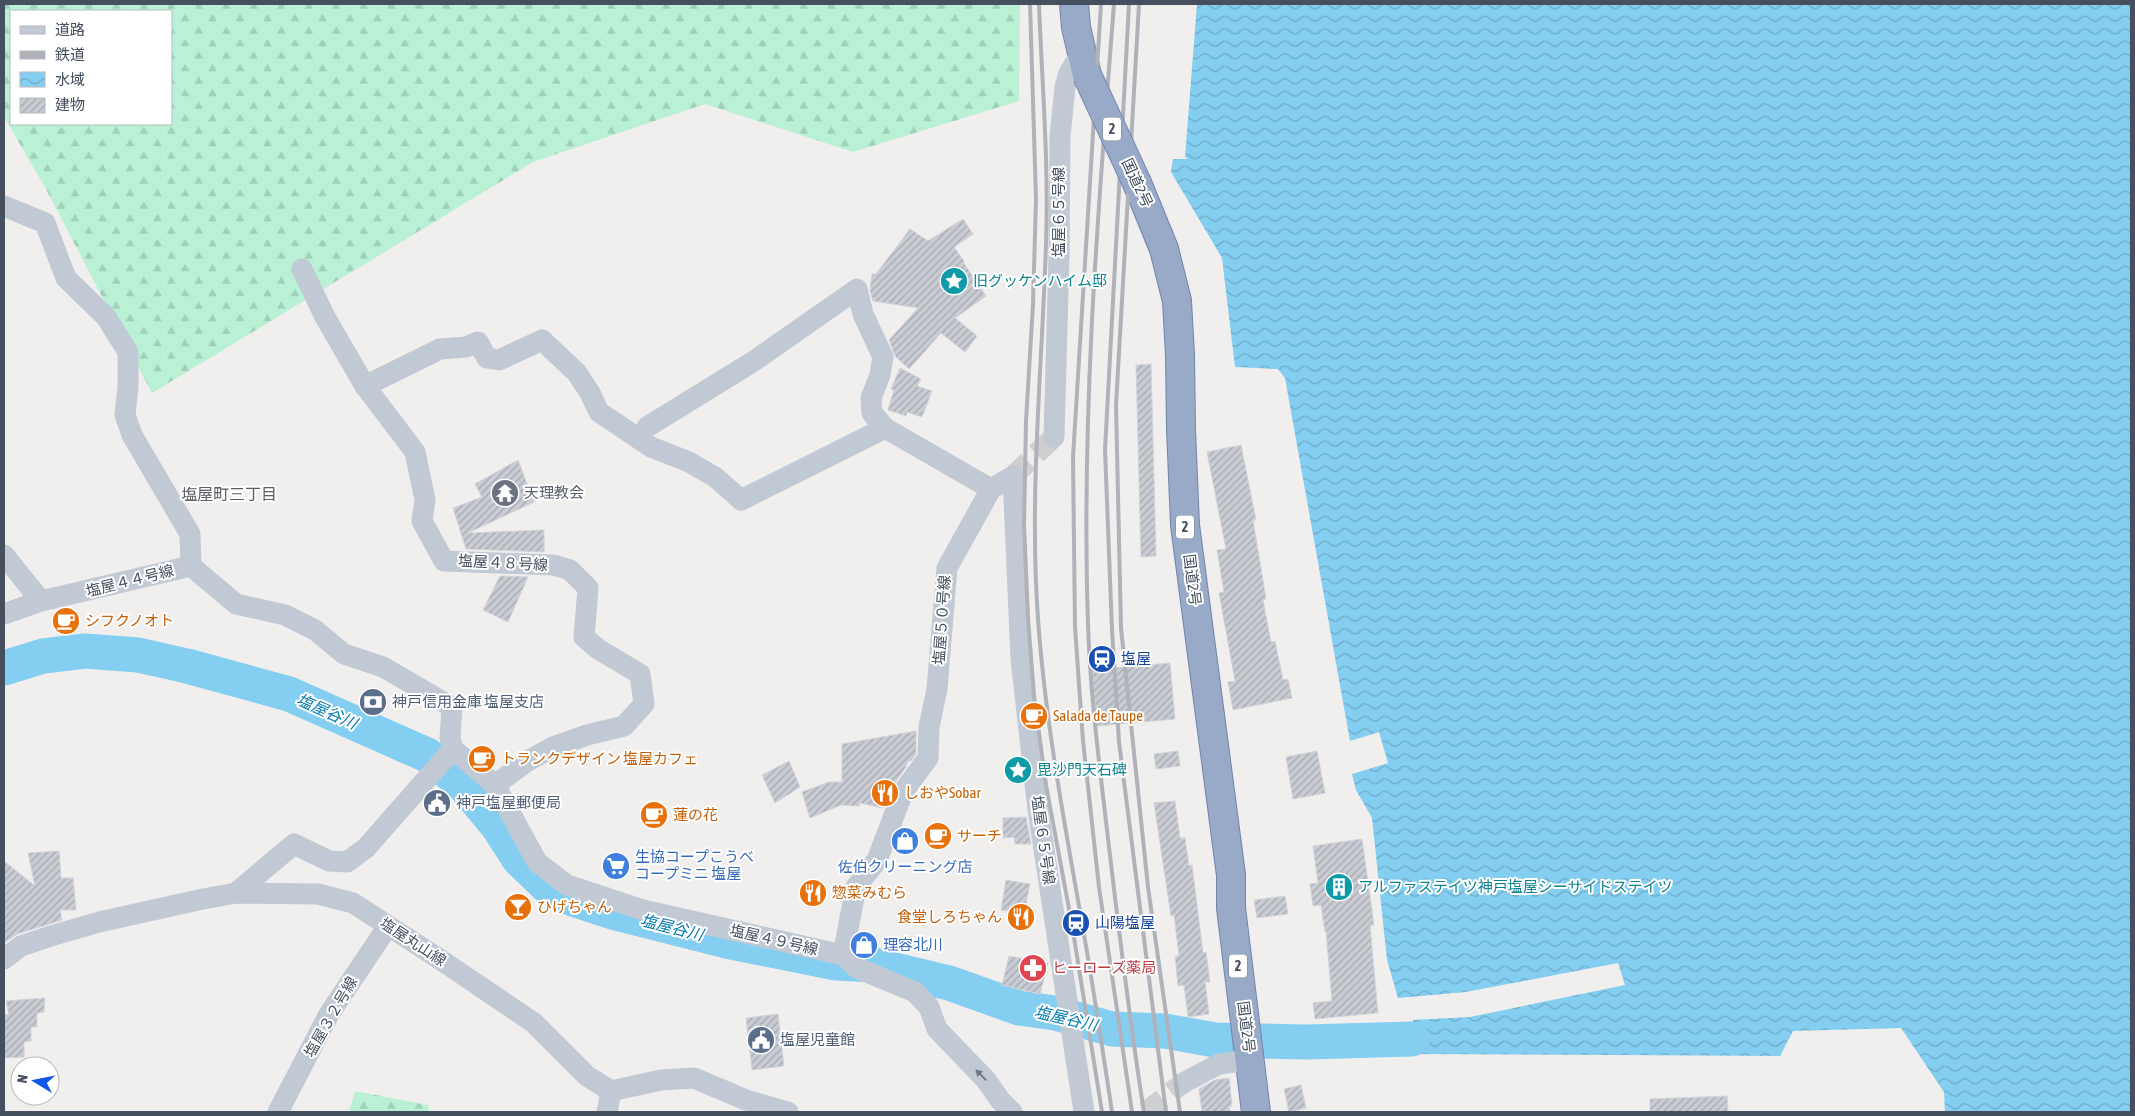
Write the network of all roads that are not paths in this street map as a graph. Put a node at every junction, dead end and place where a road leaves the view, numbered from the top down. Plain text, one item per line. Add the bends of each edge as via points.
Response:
1 (1074, 4) edge
2 (1084, 63) junction
3 (4, 206) edge
4 (302, 269) dead end
5 (365, 386) junction
6 (646, 427) dead end
7 (885, 428) junction
8 (1054, 437) tunnel mouth
9 (992, 489) junction
10 (4, 555) edge
11 (191, 566) junction
12 (41, 601) junction
13 (4, 614) edge
14 (450, 752) junction
15 (495, 785) junction
16 (236, 893) junction
17 (388, 926) junction
18 (4, 959) edge
19 (849, 961) junction
20 (1250, 1056) junction
21 (1183, 1083) tunnel mouth
22 (611, 1090) junction
23 (278, 1112) edge
24 (607, 1112) edge
25 (788, 1112) edge
26 (1012, 1112) edge
27 (1084, 1112) edge
28 (1256, 1112) edge

1 - 2 highway, 国道2号 / 2
2 - 8 street, 塩屋６５号線 via 1069,73 1060,136
2 - 20 highway, 国道2号 / 2, bridge via 1164,249 1177,301 1185,525 1231,875 1231,908
3 - 11 street via 45,224 66,278 106,317 128,352 124,415 132,435 190,534
4 - 5 street, 塩屋４８号線 via 324,317
5 - 7 street via 440,349 466,347 478,342 487,358 500,360 542,340 576,373 599,412 651,447 689,462 715,477 741,500
5 - 15 street, 塩屋４８号線 via 415,452 425,500 422,521 444,561 554,565 570,570 588,588 584,637 640,674 644,704 624,726 553,747
6 - 7 street via 754,361 857,289 863,314 883,357 871,398 872,413
7 - 9 street
9 - 19 street, 塩屋５０号線 via 946,568 938,680 929,727 928,758 903,792 877,860 856,887
9 - 27 street, 塩屋６５号線 via 1013,476 1020,659 1038,810
10 - 12 street
11 - 12 street, 塩屋４４号線
11 - 14 street, 塩屋４４号線 via 236,604 285,616 315,630 344,654 383,667 452,707
12 - 13 street, 塩屋４４号線
14 - 15 street
14 - 16 street via 366,848 347,862 329,861 294,844
15 - 19 street, 塩屋４９号線 via 537,862 567,885 643,910
16 - 17 street, 塩屋丸山線 via 318,894 353,903
16 - 18 street, 塩屋丸山線 via 99,922 20,946
17 - 22 street, 塩屋丸山線 via 534,1023 587,1076
17 - 23 street, 塩屋３２号線 via 329,1014
26 -> 19 street, 塩屋４９号線 via 937,1029 929,1007 915,992
20 - 21 street via 1219,1064
20 - 28 highway, 国道2号 / 2
22 - 24 street
22 - 25 street via 660,1080 694,1078 746,1100

